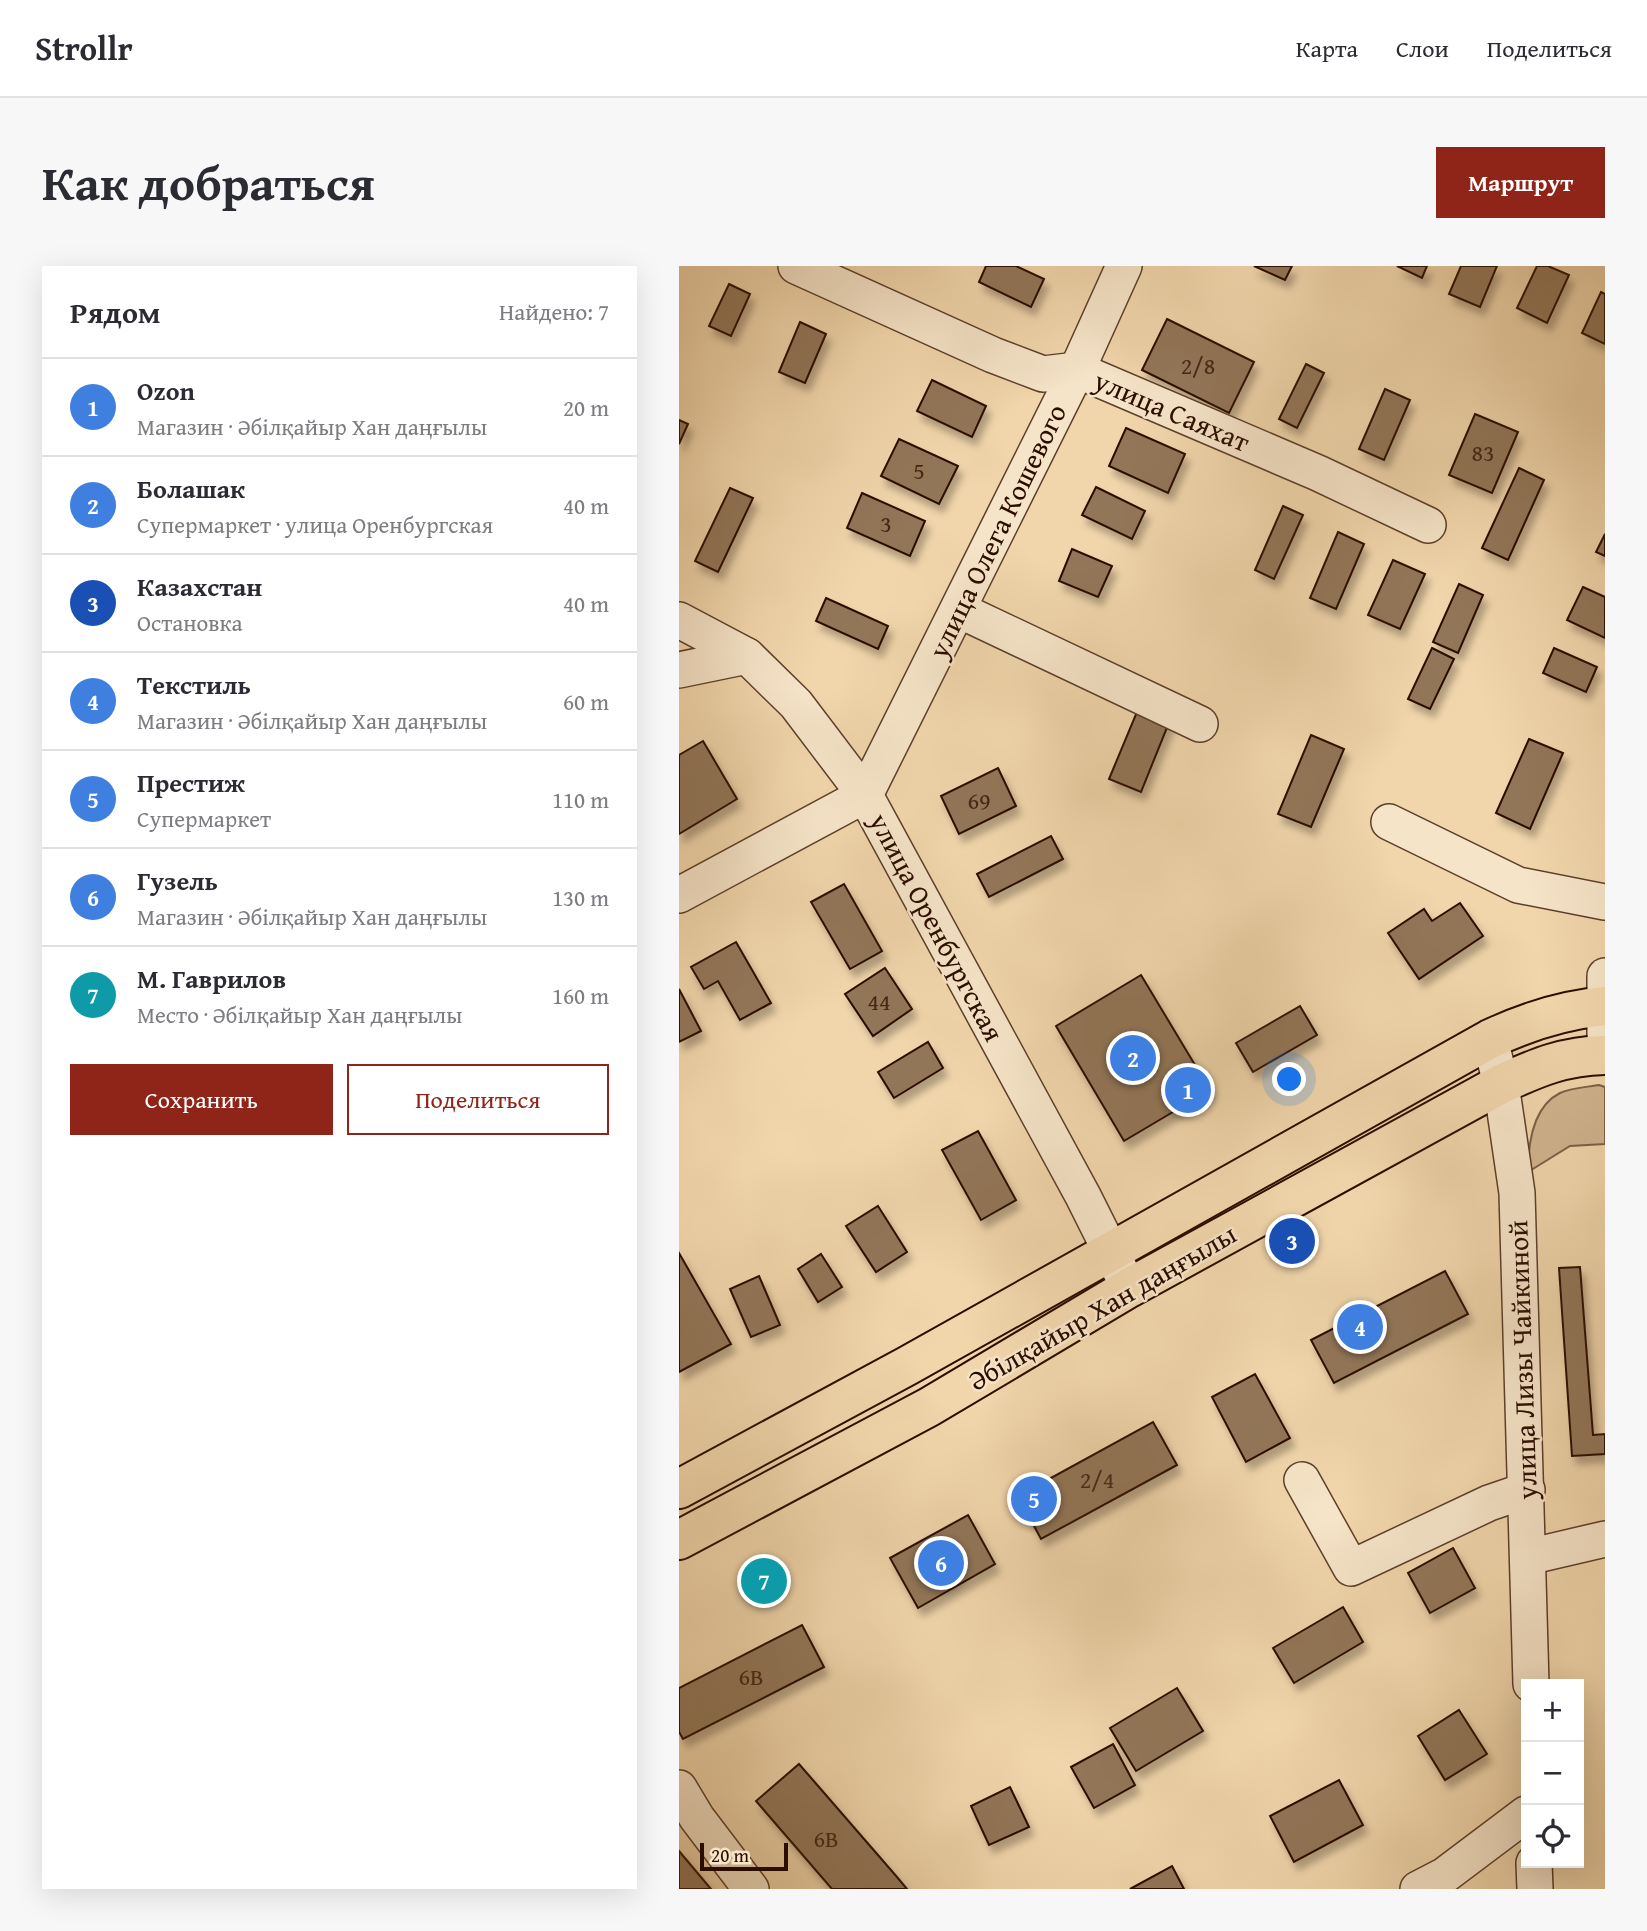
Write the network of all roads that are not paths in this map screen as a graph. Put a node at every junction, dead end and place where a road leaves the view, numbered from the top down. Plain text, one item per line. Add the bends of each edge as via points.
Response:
1 (796, 266) edge
2 (1124, 266) edge
3 (1077, 370) junction
4 (1428, 525) dead end
5 (959, 610) junction
6 (679, 620) edge
7 (747, 656) junction
8 (681, 673) edge
9 (1200, 724) dead end
10 (865, 795) junction
11 (1389, 822) dead end
12 (679, 895) edge
13 (1605, 902) edge
14 (1605, 1005) edge
15 (1490, 1039) junction
16 (1605, 1055) edge
17 (1501, 1084) junction
18 (1111, 1251) junction
19 (1129, 1288) junction
20 (1302, 1480) dead end
21 (679, 1489) edge
22 (1527, 1490) junction
23 (1605, 1539) edge
24 (679, 1541) edge
25 (1528, 1557) junction
26 (1531, 1679) edge
27 (679, 1788) edge
28 (1521, 1818) edge
29 (1534, 1868) edge
30 (751, 1889) edge
31 (1418, 1889) edge
32 (1535, 1889) edge

1 - 3 street, улица Саяхат via 1005,360 1043,374
2 - 3 street, улица Олега Кошевого
3 - 4 street, улица Саяхат
3 - 5 street, улица Олега Кошевого
5 - 9 street
5 - 10 street, улица Олега Кошевого
6 - 7 street, улица Оренбургская
7 - 8 street
7 - 10 street, улица Оренбургская via 796,704
10 - 12 street
10 - 18 street, улица Оренбургская
11 - 13 street via 1518,885
14 - 15 main road, Әбілқайыр Хан даңғылы via 1542,1016
15 - 17 street, улица Лизы Чайкиной
15 - 18 main road, Әбілқайыр Хан даңғылы
16 - 17 main road, Әбілқайыр Хан даңғылы via 1565,1059
17 - 19 main road, Әбілқайыр Хан даңғылы
17 - 22 street, улица Лизы Чайкиной via 1517,1193
18 - 19 street, улица Оренбургская
18 - 21 main road, Әбілқайыр Хан даңғылы
19 - 24 main road, Әбілқайыр Хан даңғылы via 929,1407
20 - 22 street via 1351,1568 1489,1503
22 - 25 street, улица Лизы Чайкиной
23 - 25 street
25 - 26 street, улица Лизы Чайкиной
27 - 30 street
28 - 31 street via 1445,1875
29 - 32 street

